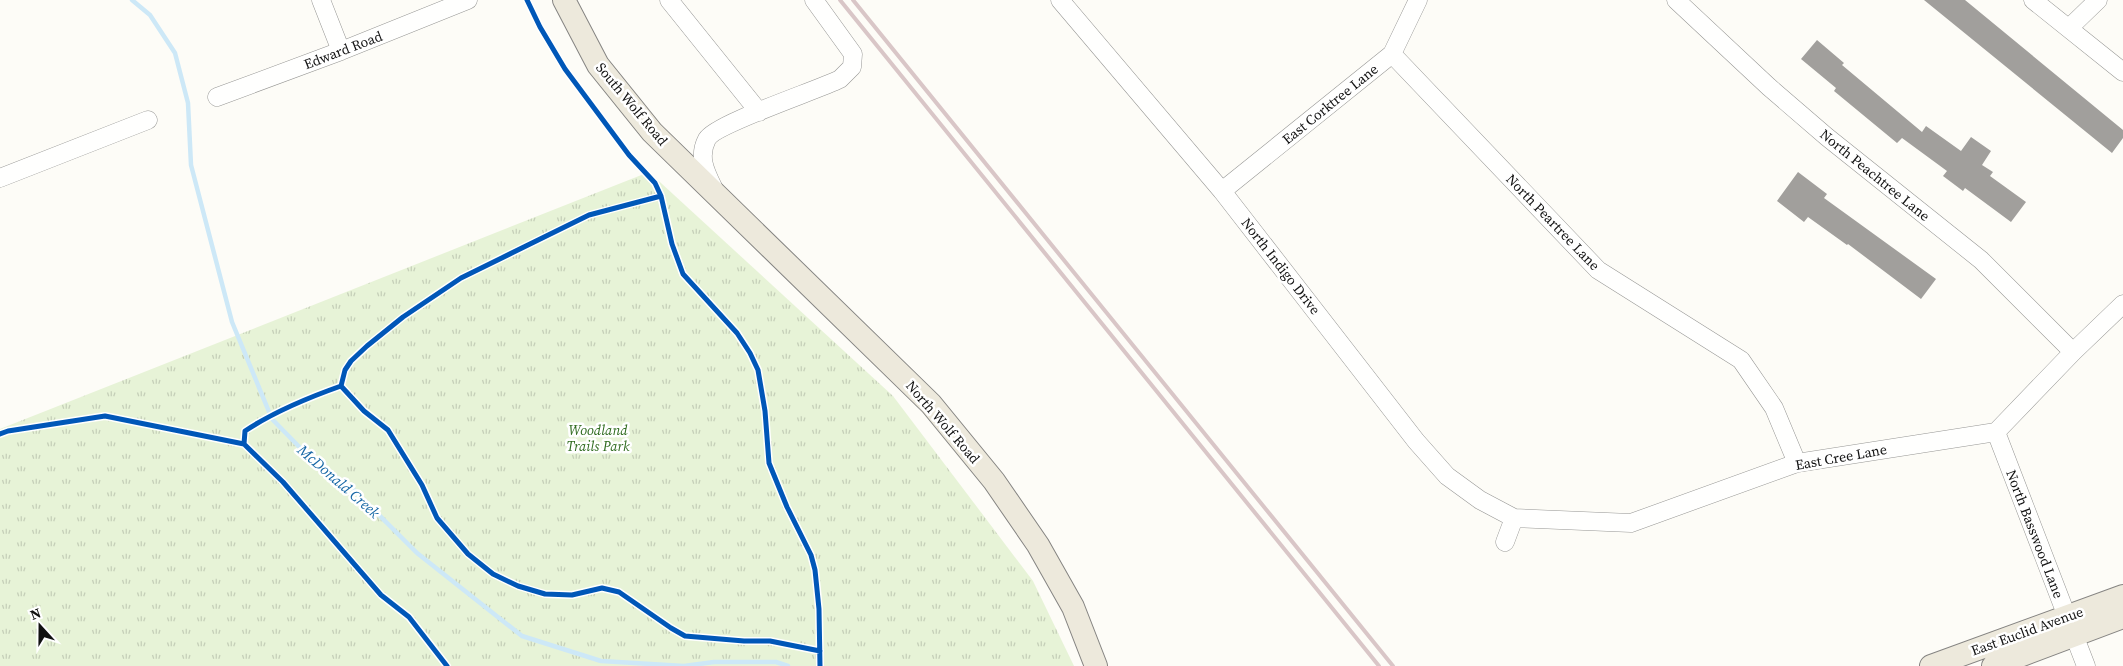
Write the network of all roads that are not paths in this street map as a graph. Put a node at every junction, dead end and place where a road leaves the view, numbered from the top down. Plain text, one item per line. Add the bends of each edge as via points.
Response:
1 (320, 0) edge
2 (468, 0) edge
3 (564, 0) edge
4 (668, 0) edge
5 (814, 0) edge
6 (1418, 0) edge
7 (1676, 0) edge
8 (2033, 0) edge
9 (2098, 0) edge
10 (1064, 2) edge
11 (2069, 28) junction
12 (341, 51) junction
13 (1392, 54) junction
14 (2123, 72) edge
15 (217, 97) dead end
16 (759, 112) junction
17 (148, 120) dead end
18 (0, 178) edge
19 (1222, 191) junction
20 (717, 195) junction
21 (2123, 304) edge
22 (2073, 352) junction
23 (1996, 432) junction
24 (1796, 463) junction
25 (1514, 518) junction
26 (1504, 542) dead end
27 (2123, 596) edge
28 (2123, 618) edge
29 (2071, 626) junction
30 (1096, 666) edge
31 (1931, 666) edge
32 (1993, 666) edge
33 (2086, 666) edge

1 - 12 street
2 - 12 street, Edward Road
3 - 20 main road, South Wolf Road via 598,65 652,132
4 - 16 street
5 - 16 street via 853,54 852,67 840,79 823,88
6 - 13 street, East Corktree Lane
7 - 22 street, North Peachtree Lane via 1827,137 1981,260
8 - 11 street
9 - 11 street
10 - 19 street, North Indigo Drive
11 - 14 street
12 - 15 street, Edward Road
13 - 19 street, East Corktree Lane
13 - 24 street, North Peartree Lane via 1598,270 1741,360 1774,408
16 - 20 street via 725,125 708,138 702,156 704,170
17 - 18 street
19 - 25 street, North Indigo Drive via 1416,441 1447,476 1480,500
20 - 30 main road, North Wolf Road via 931,404 994,481 1038,545 1073,607
21 - 22 street
22 - 23 street
23 - 24 street, East Cree Lane
23 - 29 street, North Basswood Lane
24 - 25 street, East Cree Lane via 1631,523
25 - 26 street
27 - 29 main road, East Euclid Avenue
28 - 29 main road, East Euclid Avenue
29 - 31 main road, East Euclid Avenue
29 - 32 main road, East Euclid Avenue
29 - 33 street, North Basswood Lane

